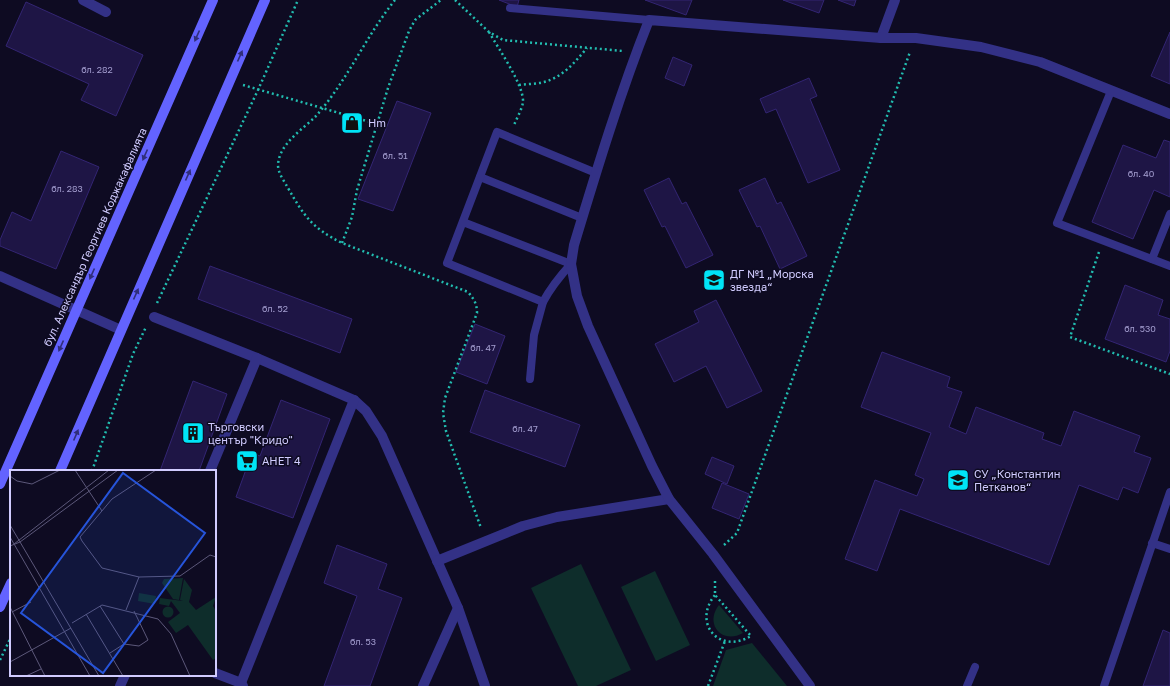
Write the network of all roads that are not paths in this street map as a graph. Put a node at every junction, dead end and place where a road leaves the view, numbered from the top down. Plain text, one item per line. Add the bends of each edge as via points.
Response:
1 (83, 0) edge
2 (213, 0) edge
3 (264, 0) edge
4 (895, 0) edge
5 (510, 8) dead end
6 (106, 12) dead end
7 (649, 20) junction
8 (881, 38) junction
9 (1111, 91) junction
10 (1170, 114) edge
11 (596, 173) junction
12 (480, 177) junction
13 (1170, 214) edge
14 (582, 218) junction
15 (463, 222) junction
16 (1152, 259) junction
17 (572, 264) junction
18 (1170, 266) edge
19 (0, 276) edge
20 (543, 302) junction
21 (76, 311) junction
22 (152, 316) road end
23 (121, 330) junction
24 (257, 358) junction
25 (530, 379) dead end
26 (354, 400) junction
27 (60, 470) edge
28 (210, 470) edge
29 (0, 484) edge
30 (1170, 492) edge
31 (669, 499) junction
32 (1152, 543) junction
33 (1170, 549) edge
34 (437, 562) junction
35 (10, 585) edge
36 (0, 607) edge
37 (458, 608) junction
38 (975, 667) dead end
39 (216, 673) edge
40 (125, 676) edge
41 (242, 684) edge
42 (120, 686) edge
43 (423, 686) edge
44 (485, 686) edge
45 (810, 686) edge
46 (967, 686) edge
47 (1104, 686) edge

1 - 6 street
2 -> 21 main road, бул. Александър Георгиев Коджакафалията
23 -> 3 main road
4 - 8 street
5 - 7 lane
7 - 8 street
7 - 11 street
8 - 9 street via 916,38 981,47 1040,62
9 - 10 street
9 - 16 lane via 1057,222
11 - 12 lane via 497,132
11 - 14 street
12 - 14 lane
12 - 15 lane
13 - 16 lane
14 - 17 street via 574,245
15 - 17 lane
15 - 20 lane via 447,264
16 - 18 lane
17 - 20 lane via 558,278
17 - 31 street via 577,296 588,326
19 - 21 street
20 - 25 lane via 534,335
21 - 23 street
21 -> 29 main road, бул. Александър Георгиев Коджакафалията
22 - 24 street
27 -> 23 main road
24 - 26 street
24 - 28 street
26 - 34 street via 366,411 382,436
26 - 41 street
30 - 32 lane
31 - 34 street via 557,517 523,526
31 - 45 street via 713,554
32 - 33 lane
32 - 47 lane
34 - 37 street
35 - 36 main road
37 - 43 street
37 - 44 street
38 - 46 lane
39 - 41 street
40 - 42 street

